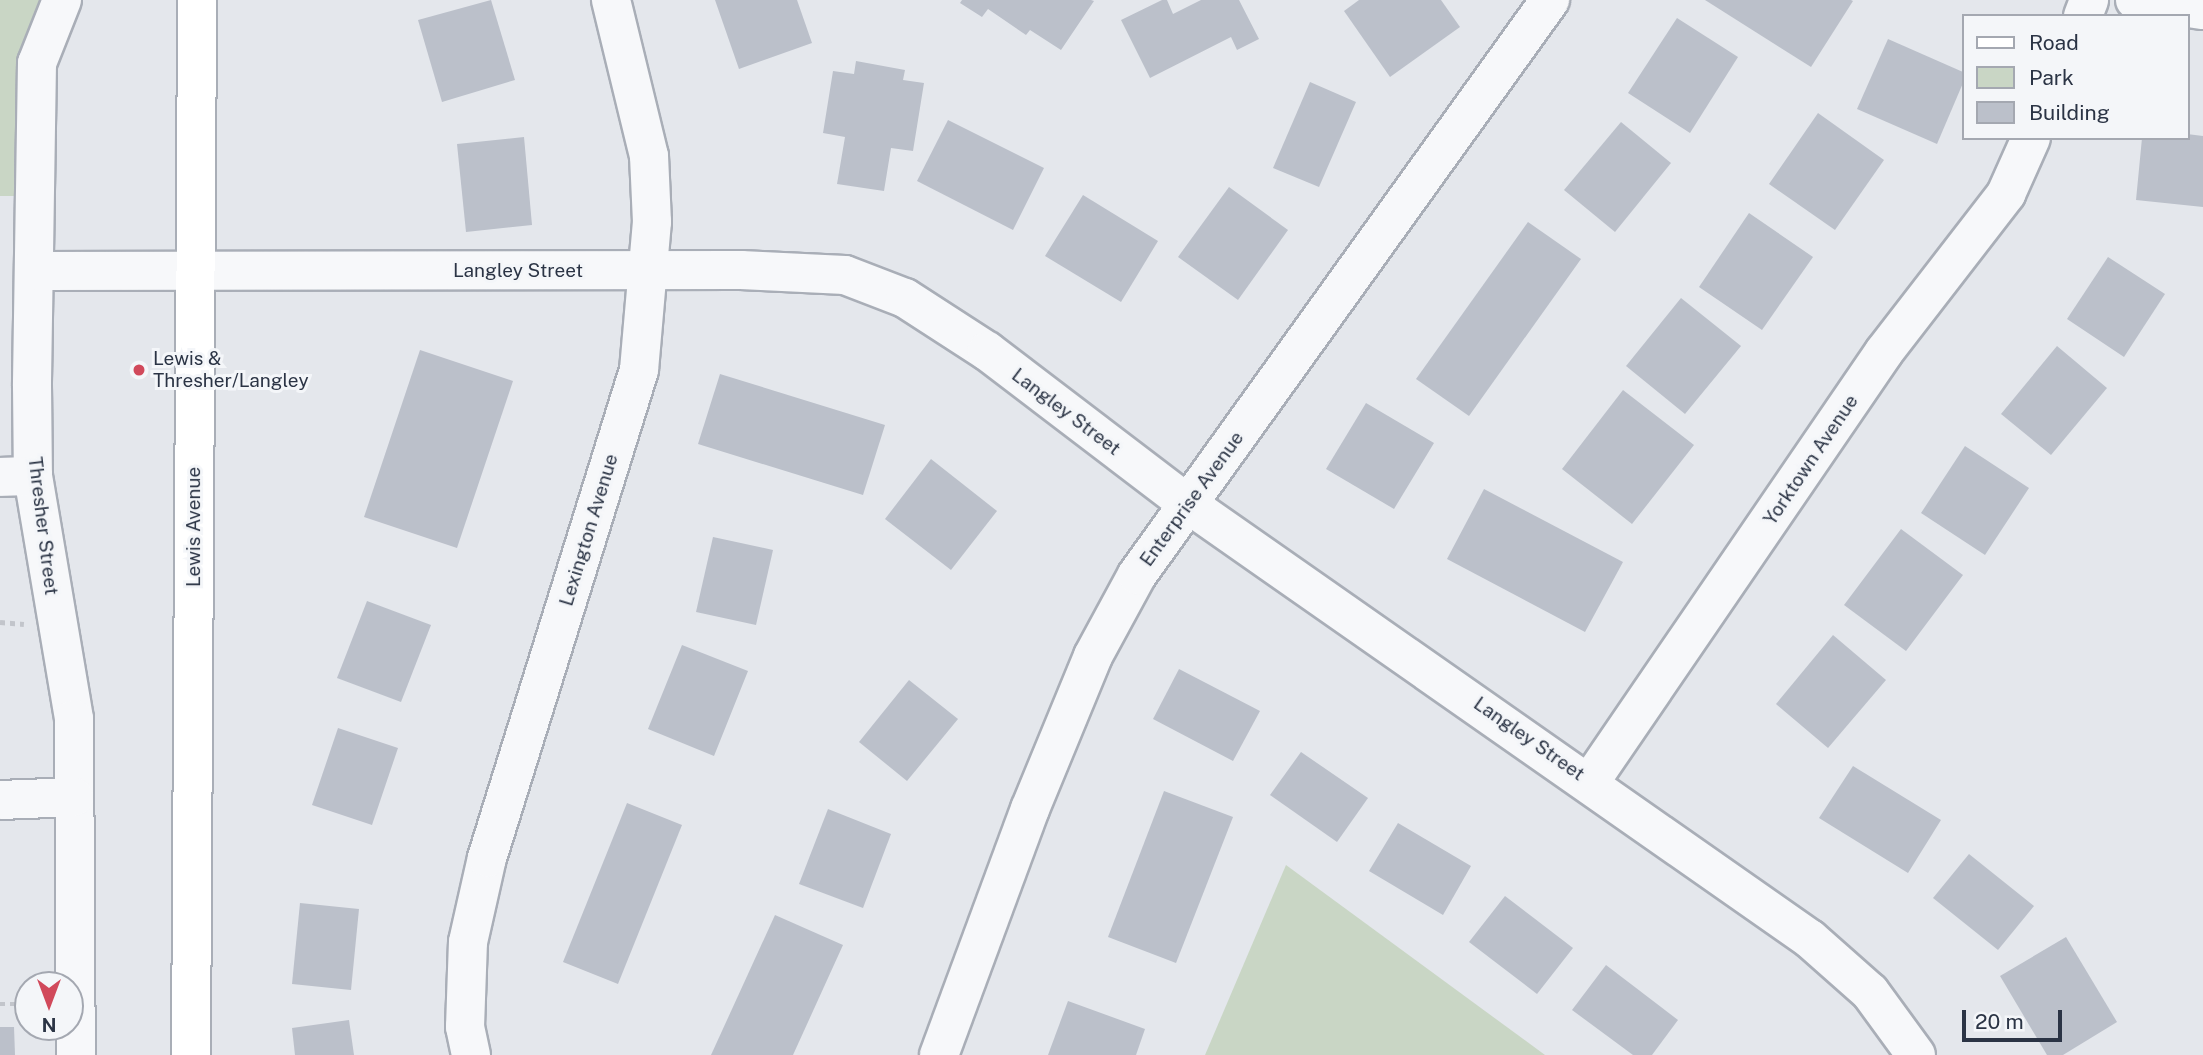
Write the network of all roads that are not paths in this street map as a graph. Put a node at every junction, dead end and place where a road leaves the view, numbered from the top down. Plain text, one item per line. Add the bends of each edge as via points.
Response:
1 (62, 0) edge
2 (197, 0) edge
3 (611, 0) edge
4 (1550, 0) edge
5 (2134, 0) edge
6 (2203, 10) edge
7 (2030, 140) edge
8 (37, 271) junction
9 (648, 271) junction
10 (195, 273) junction
11 (16, 386) edge
12 (17, 476) edge
13 (1188, 504) junction
14 (1591, 782) junction
15 (74, 797) junction
16 (0, 800) edge
17 (76, 1055) edge
18 (191, 1055) edge
19 (471, 1055) edge
20 (939, 1055) edge
21 (1916, 1055) edge

1 - 8 street, Thresher Street via 37,63
2 - 10 main road, Lewis Avenue
3 - 9 street, Lexington Avenue via 649,156 652,222
4 - 13 street, Enterprise Avenue
5 - 6 street
7 - 14 street, Yorktown Avenue via 2006,194 1884,352
8 - 10 street, Langley Street
8 - 11 street, Thresher Street
9 - 10 street, Langley Street
9 - 13 street, Langley Street via 845,275 905,298 987,351
9 - 19 street, Lexington Avenue via 639,370 487,858 470,930 465,1027
10 - 18 main road, Lewis Avenue
11 - 12 street, Thresher Street
12 - 15 street, Thresher Street via 74,719
13 - 14 street, Langley Street
13 - 20 street, Enterprise Avenue via 1137,575 1093,656 1030,809
14 - 21 street, Langley Street via 1810,939 1870,992
15 - 16 street
15 - 17 street, Thresher Street

